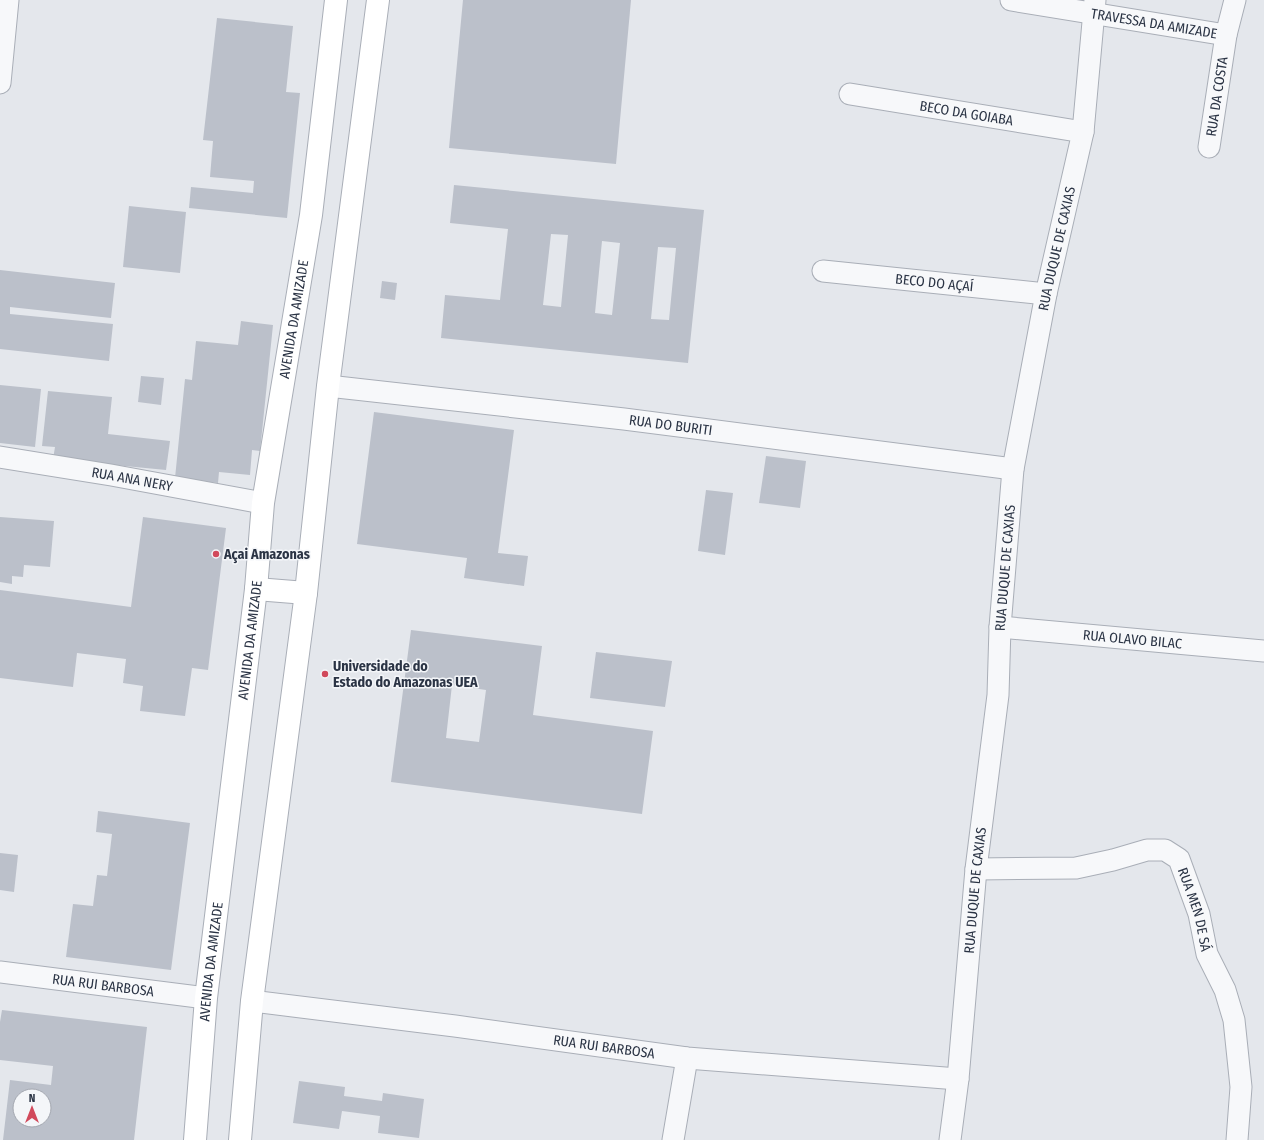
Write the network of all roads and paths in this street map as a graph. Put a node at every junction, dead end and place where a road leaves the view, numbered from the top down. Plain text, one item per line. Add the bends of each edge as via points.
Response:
1 (8, 0) edge
2 (336, 0) edge
3 (378, 0) edge
4 (1011, 0) edge
5 (1235, 0) edge
6 (1094, 7) edge
7 (1226, 35) junction
8 (0, 83) edge
9 (850, 94) dead end
10 (1083, 132) junction
11 (1209, 147) dead end
12 (823, 271) dead end
13 (1046, 294) junction
14 (328, 386) junction
15 (0, 457) edge
16 (1013, 469) junction
17 (263, 503) junction
18 (256, 589) junction
19 (306, 593) junction
20 (1000, 627) junction
21 (1264, 651) edge
22 (976, 869) junction
23 (0, 972) edge
24 (206, 998) junction
25 (252, 1001) junction
26 (687, 1058) junction
27 (958, 1079) junction
28 (195, 1140) edge
29 (240, 1140) edge
30 (673, 1140) edge
31 (950, 1140) edge
32 (1237, 1140) edge

1 - 8 street
2 - 17 main road, AVENIDA DA AMIZADE via 311,215
3 - 14 main road
4 - 6 street, TRAVESSA DA AMIZADE
5 - 7 street, RUA DA COSTA
6 - 7 street, TRAVESSA DA AMIZADE
6 - 10 street, RUA DUQUE DE CAXIAS
7 - 11 street, RUA DA COSTA
9 - 10 street, BECO DA GOIABA
10 - 13 street, RUA DUQUE DE CAXIAS
12 - 13 street, BECO DO AÇAÍ
13 - 16 street, RUA DUQUE DE CAXIAS
14 - 16 street, RUA DO BURITI via 624,419
14 - 19 main road
15 - 17 street, RUA ANA NERY
16 - 20 street, RUA DUQUE DE CAXIAS
17 - 18 main road, AVENIDA DA AMIZADE
18 - 19 main road
18 - 24 main road, AVENIDA DA AMIZADE
19 - 25 main road
20 - 21 street, RUA OLAVO BILAC
20 - 22 street, RUA DUQUE DE CAXIAS via 998,695
22 - 27 street, RUA DUQUE DE CAXIAS
22 - 32 street, RUA MEN DE SÁ via 1076,868 1147,850 1165,850 1179,859 1199,914 1207,954 1225,990 1234,1020 1241,1087
23 - 24 street, RUA RUI BARBOSA
24 - 28 main road, AVENIDA DA AMIZADE
25 - 26 street, RUA RUI BARBOSA
25 - 29 main road
26 - 27 street, RUA RUI BARBOSA
26 - 30 street
27 - 31 street, RUA DUQUE DE CAXIAS

